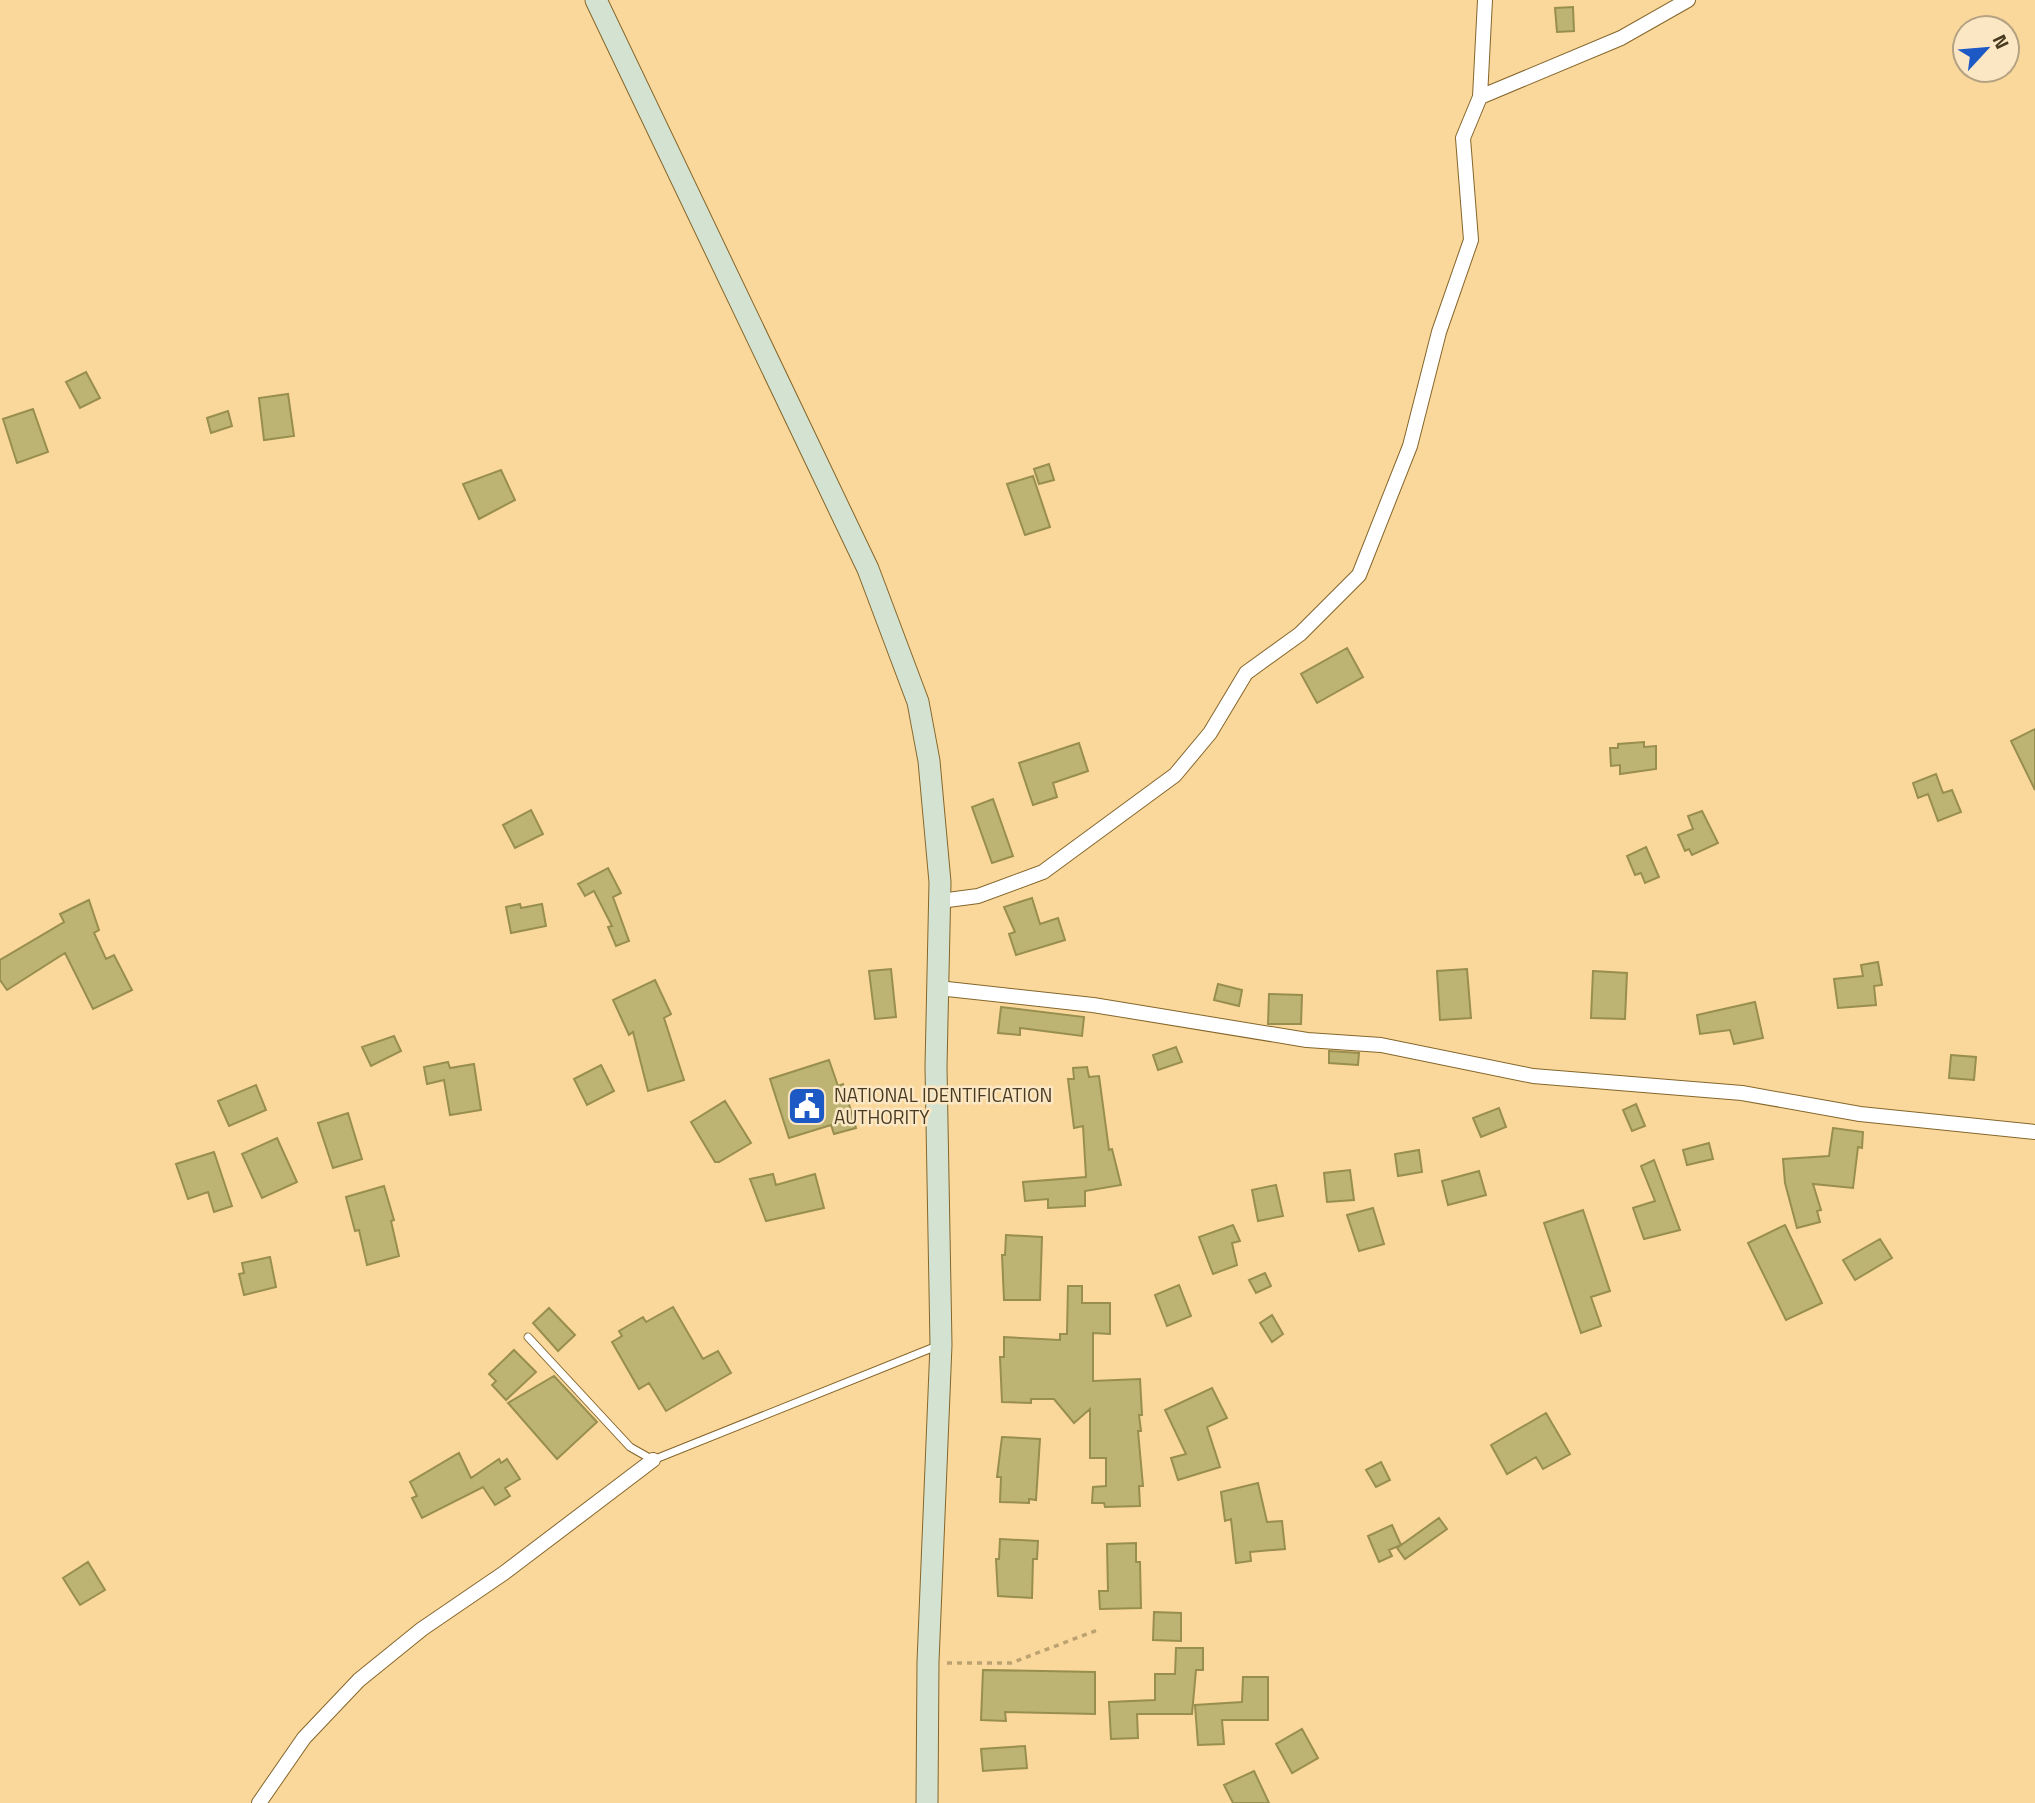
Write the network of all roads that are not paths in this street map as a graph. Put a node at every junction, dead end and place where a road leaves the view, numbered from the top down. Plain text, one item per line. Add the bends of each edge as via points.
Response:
1 (596, 0) edge
2 (1485, 0) edge
3 (1688, 0) edge
4 (1480, 97) junction
5 (940, 901) junction
6 (938, 988) junction
7 (2035, 1132) edge
8 (528, 1337) dead end
9 (941, 1345) junction
10 (653, 1460) junction
11 (259, 1803) edge
12 (927, 1803) edge

1 - 5 main road via 891,625 918,702 929,761
2 - 4 street
3 - 4 street via 1620,38
4 - 5 street via 1463,138 1471,240 1439,332 1410,446 1359,575 1300,634 1246,673 1210,733 1175,775 1043,872 978,895
5 - 6 main road
6 - 7 street via 1093,1005 1307,1040 1381,1045 1533,1076 1742,1093 1860,1114
6 - 9 main road
8 - 10 lane via 630,1447
9 - 10 lane
9 - 12 main road
10 - 11 street via 359,1680 304,1738

